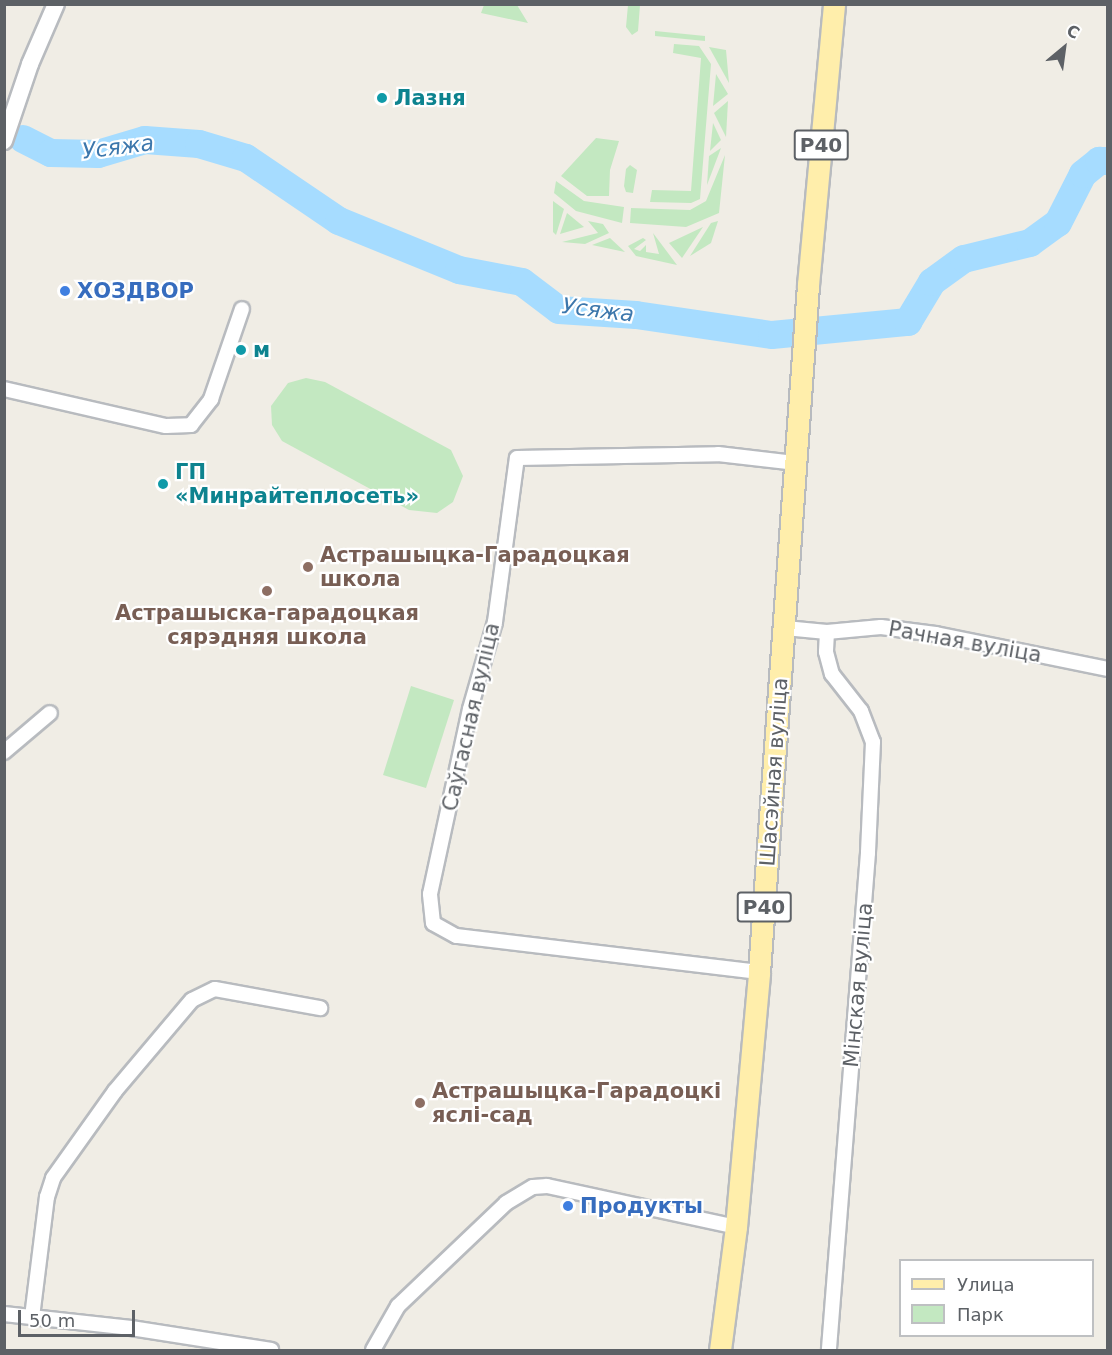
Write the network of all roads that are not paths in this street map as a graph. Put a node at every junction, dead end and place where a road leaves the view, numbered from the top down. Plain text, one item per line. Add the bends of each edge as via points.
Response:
1 (56, 4) edge
2 (834, 4) edge
3 (4, 141) edge
4 (242, 309) dead end
5 (4, 389) edge
6 (796, 463) junction
7 (785, 628) junction
8 (827, 632) junction
9 (1107, 669) edge
10 (50, 713) dead end
11 (4, 752) edge
12 (759, 972) junction
13 (320, 1008) dead end
14 (736, 1227) junction
15 (4, 1314) edge
16 (32, 1317) junction
17 (271, 1350) edge
18 (372, 1350) edge
19 (720, 1350) edge
20 (829, 1350) edge

1 - 3 street
2 - 6 main road, Шасэйная вуліца / Р40
4 - 5 street via 211,399 191,426 166,426
6 - 7 main road, Шасэйная вуліца / Р40
6 - 12 street, Саўгасная вуліца via 718,454 517,458 495,622 470,708 430,894 433,923 456,936
7 - 8 street, Рачная вуліца
7 - 12 main road, Шасэйная вуліца / Р40
8 - 9 street, Рачная вуліца via 881,627 925,632
8 - 20 street, Мінская вуліца via 826,652 832,674 861,711 873,742 868,853
10 - 11 street
12 - 14 main road, Шасэйная вуліца / Р40
13 - 16 street via 215,989 192,1000 115,1091 53,1178 46,1197
14 - 18 street via 547,1186 533,1187 506,1203 398,1306
14 - 19 main road, Шасэйная вуліца / Р40
15 - 16 street
16 - 17 street

